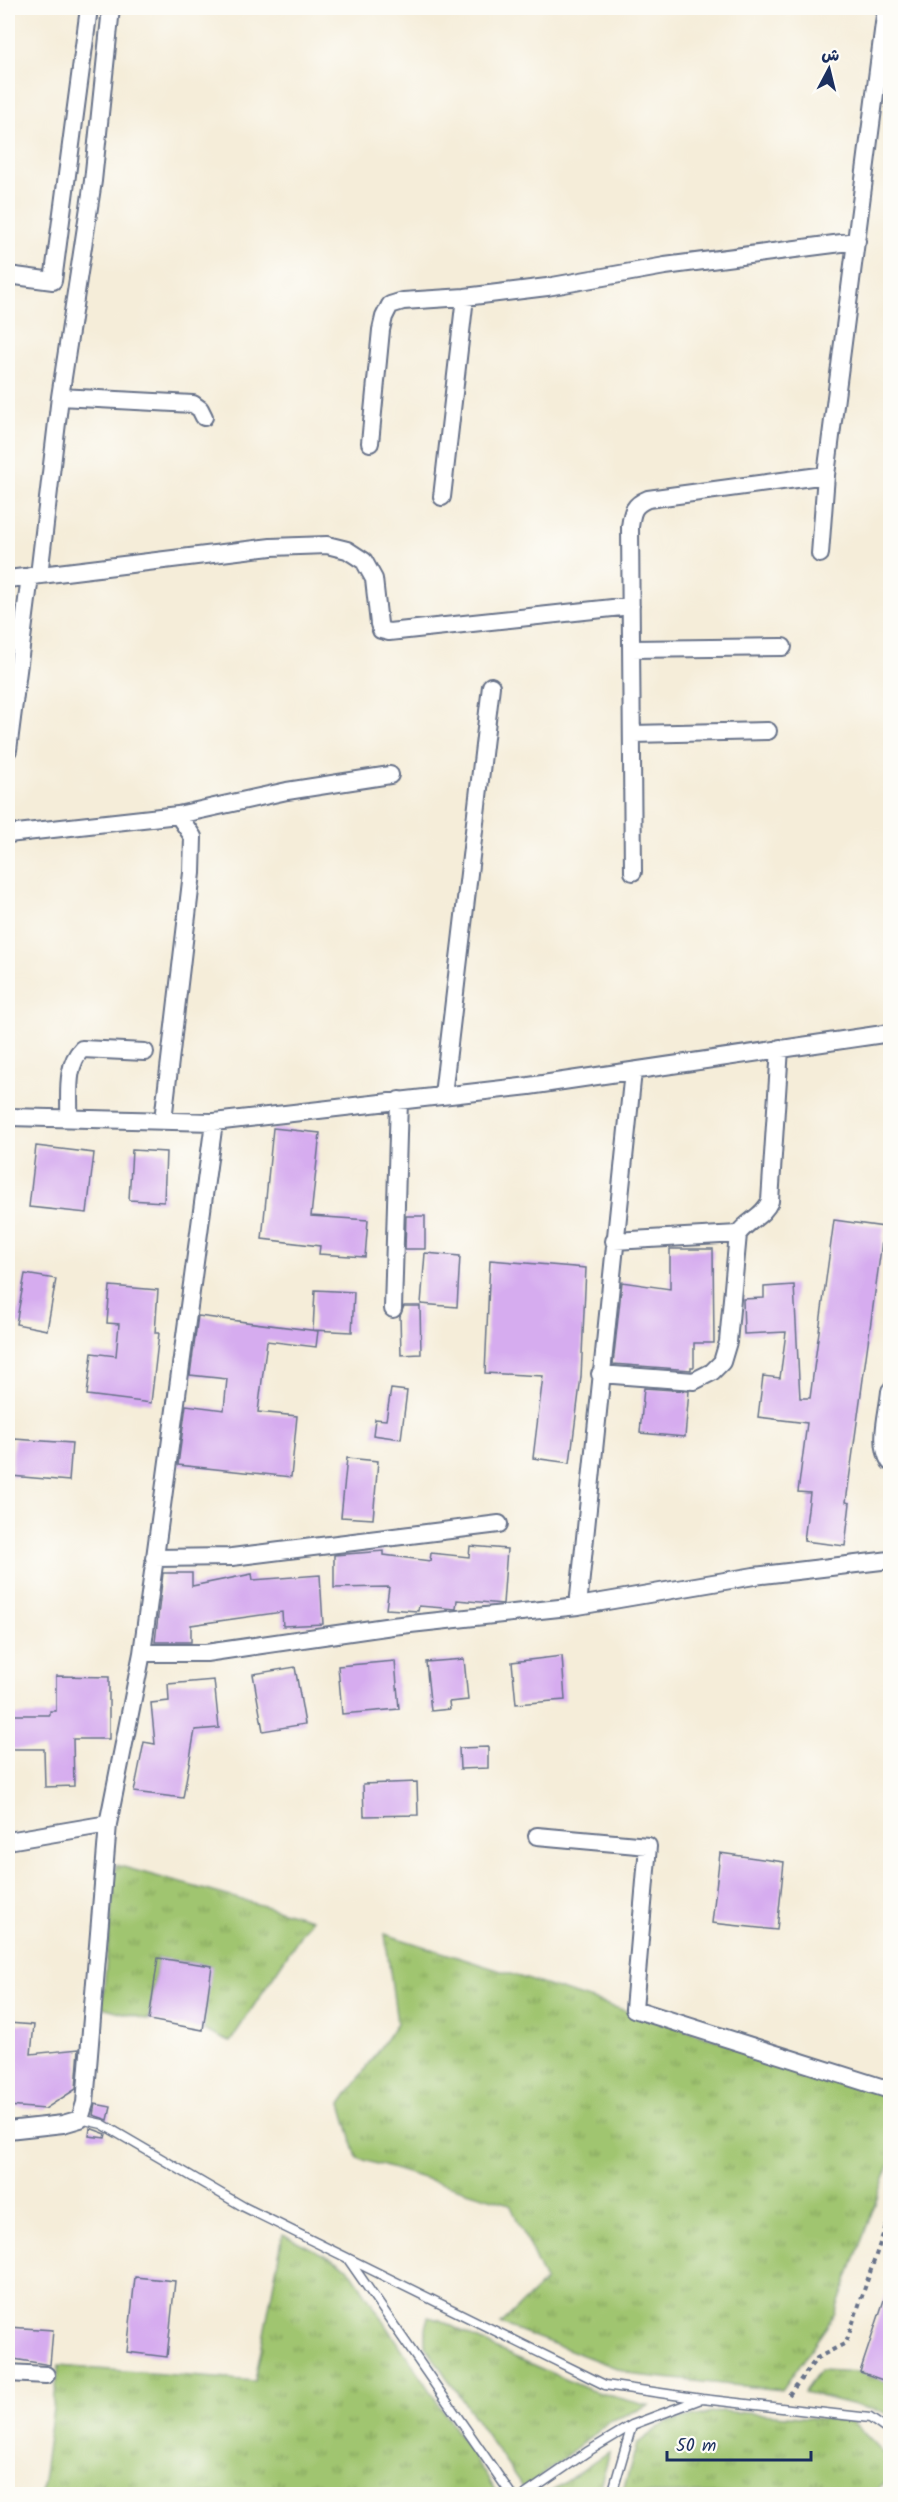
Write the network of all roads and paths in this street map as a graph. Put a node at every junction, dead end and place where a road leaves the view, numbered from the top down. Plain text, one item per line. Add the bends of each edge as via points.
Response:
1 (88, 8) edge
2 (111, 8) edge
3 (886, 8) edge
4 (857, 241) junction
5 (8, 275) edge
6 (465, 297) junction
7 (60, 397) junction
8 (204, 417) dead end
9 (370, 443) dead end
10 (826, 475) junction
11 (442, 497) dead end
12 (820, 554) dead end
13 (34, 575) junction
14 (8, 579) edge
15 (630, 606) junction
16 (783, 647) dead end
17 (631, 649) junction
18 (491, 686) dead end
19 (768, 731) dead end
20 (632, 734) junction
21 (8, 750) edge
22 (390, 776) dead end
23 (178, 815) junction
24 (8, 834) edge
25 (633, 872) dead end
26 (891, 1033) edge
27 (780, 1048) junction
28 (145, 1052) dead end
29 (633, 1071) junction
30 (443, 1095) junction
31 (399, 1100) junction
32 (8, 1117) edge
33 (69, 1117) junction
34 (163, 1120) junction
35 (214, 1122) junction
36 (738, 1234) junction
37 (614, 1241) junction
38 (393, 1309) dead end
39 (600, 1374) junction
40 (891, 1391) edge
41 (891, 1462) edge
42 (499, 1524) dead end
43 (154, 1558) junction
44 (891, 1560) edge
45 (578, 1606) junction
46 (142, 1653) junction
47 (108, 1824) junction
48 (537, 1836) dead end
49 (8, 1841) edge
50 (891, 2090) edge
51 (80, 2119) junction
52 (8, 2130) edge
53 (891, 2214) edge
54 (348, 2259) junction
55 (8, 2373) edge
56 (46, 2375) dead end
57 (702, 2399) junction
58 (780, 2408) junction
59 (632, 2425) junction
60 (891, 2432) edge
61 (511, 2494) edge
62 (526, 2494) edge
63 (612, 2494) edge

1 - 5 street via 53,282
2 - 7 street via 93,180
3 - 4 street
4 - 6 street
4 - 10 street
6 - 9 street via 390,305 381,330
6 - 11 street
7 - 8 street via 193,404
7 - 13 street
10 - 12 street
10 - 15 street via 638,503 630,527
13 - 14 street
13 - 15 street via 272,547 327,545 347,550 364,561 374,579 381,630 389,632
13 - 21 street
15 - 17 street
16 - 17 street
17 - 20 street
18 - 30 street
19 - 20 street
20 - 25 street
22 - 23 street via 287,791
23 - 24 street
23 - 34 street via 193,837 192,873
26 - 27 street
27 - 29 street
27 - 36 street via 770,1201 765,1211 746,1223
28 - 33 street via 82,1049 71,1066
29 - 30 street
29 - 37 street
30 - 31 street
31 - 35 street
31 - 38 street
32 - 33 street
33 - 34 street
34 - 35 street
35 - 43 street
36 - 37 street
36 - 39 street via 728,1342 722,1362 694,1381
37 - 39 street
39 - 45 street
40 - 41 street via 884,1440
42 - 43 street via 232,1557
43 - 46 street
44 - 45 street via 754,1576
45 - 46 street via 392,1626 206,1653
46 - 47 street
47 - 49 street
47 - 51 street via 87,2088
48 - 50 street via 648,1846 634,2009
51 - 52 street
51 - 54 lane via 102,2124 244,2207
53 - 58 path via 846,2343 817,2358
54 - 57 lane via 605,2385
54 - 61 lane
55 - 56 street
57 - 58 lane
57 - 59 lane
58 - 60 lane via 870,2418
59 - 62 lane
59 - 63 lane

